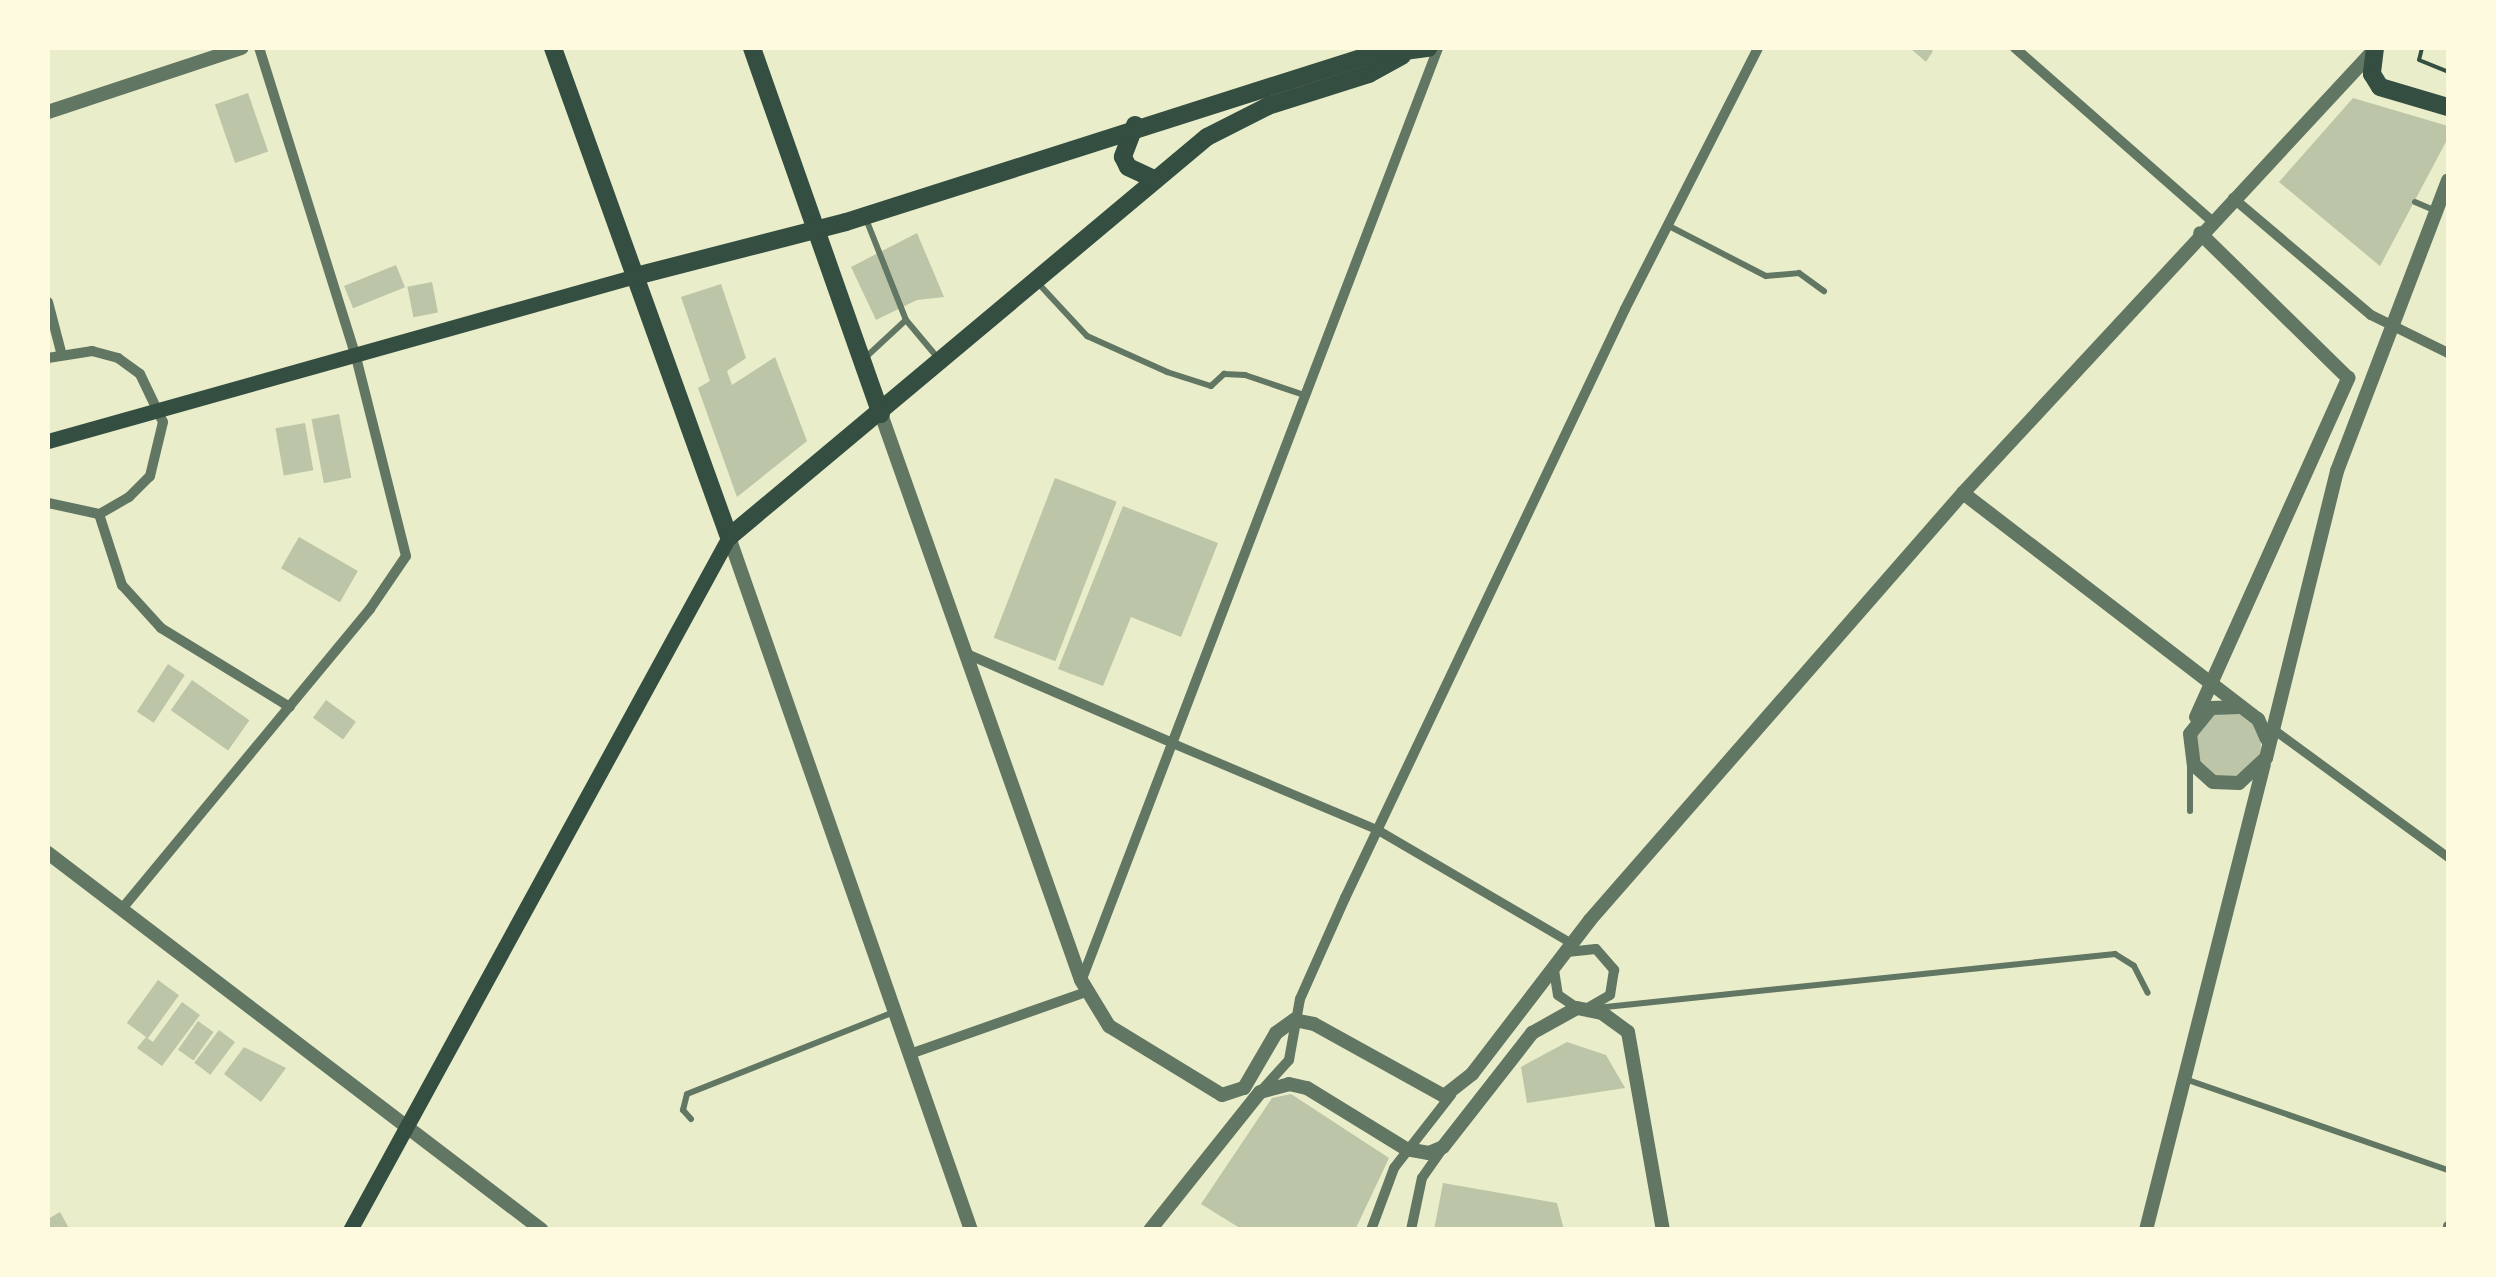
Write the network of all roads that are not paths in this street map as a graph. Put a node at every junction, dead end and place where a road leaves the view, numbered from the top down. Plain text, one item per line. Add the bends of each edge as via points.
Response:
1 (242, 48) edge
2 (259, 48) edge
3 (553, 48) edge
4 (752, 48) edge
5 (1428, 48) edge
6 (1438, 48) edge
7 (2015, 48) edge
8 (2375, 48) edge
9 (1754, 49) edge
10 (1368, 59) edge
11 (2448, 108) edge
12 (48, 112) edge
13 (2310, 116) junction
14 (1136, 125) junction
15 (2322, 130) dead end
16 (1152, 178) junction
17 (2448, 180) edge
18 (2233, 198) junction
19 (2415, 202) dead end
20 (2435, 211) junction
21 (864, 214) junction
22 (2211, 220) junction
23 (1668, 225) junction
24 (820, 228) junction
25 (2200, 233) junction
26 (632, 277) junction
27 (1037, 282) junction
28 (1824, 292) dead end
29 (48, 302) edge
30 (906, 320) junction
31 (2390, 324) junction
32 (61, 352) junction
33 (2448, 353) edge
34 (356, 357) junction
35 (48, 358) edge
36 (941, 362) junction
37 (864, 363) junction
38 (2345, 372) junction
39 (2371, 374) junction
40 (1304, 395) junction
41 (162, 410) junction
42 (881, 414) junction
43 (48, 441) edge
44 (1964, 493) junction
45 (48, 503) edge
46 (99, 514) junction
47 (728, 537) junction
48 (967, 654) junction
49 (2211, 685) junction
50 (290, 707) junction
51 (2241, 707) junction
52 (2194, 721) junction
53 (2272, 728) junction
54 (1170, 742) junction
55 (2189, 753) junction
56 (2265, 758) junction
57 (2190, 811) dead end
58 (1378, 830) junction
59 (48, 853) edge
60 (2448, 857) edge
61 (121, 910) junction
62 (1571, 943) junction
63 (1558, 960) junction
64 (1084, 986) junction
65 (2148, 993) dead end
66 (1581, 1008) junction
67 (895, 1012) junction
68 (1294, 1020) junction
69 (910, 1054) junction
70 (2184, 1078) junction
71 (1207, 1089) junction
72 (1456, 1091) junction
73 (1260, 1092) junction
74 (690, 1120) dead end
75 (406, 1128) junction
76 (1223, 1137) junction
77 (1443, 1147) junction
78 (1406, 1149) junction
79 (2448, 1170) edge
80 (350, 1230) edge
81 (542, 1230) edge
82 (971, 1230) edge
83 (1150, 1230) edge
84 (1371, 1230) edge
85 (1411, 1230) edge
86 (1664, 1230) edge
87 (2146, 1230) edge

1 - 12 street
2 - 34 street
3 - 26 main road
4 - 24 main road
5 - 10 main road
6 - 40 street
7 - 22 street
8 - 11 main road via 2372,74 2380,86
8 - 13 street
9 - 23 street
10 - 14 main road
10 - 16 main road via 1207,137
13 - 15 lane
13 - 18 street
14 - 16 main road via 1123,157 1128,167
14 - 21 main road
16 - 27 main road
17 - 20 street
18 - 22 street
18 - 31 street via 2338,290
19 - 20 lane
20 - 31 street
21 - 24 main road
21 - 30 lane
22 - 25 street
23 - 28 lane via 1766,276 1799,273
23 - 58 street
24 - 26 main road
24 - 37 main road
25 - 38 street
25 - 44 street
26 - 34 main road
26 - 47 main road
27 - 36 main road
27 - 40 lane via 1087,336 1166,372 1212,386 1224,374 1245,375
29 - 32 street
30 - 36 lane
30 - 37 lane
31 - 33 street
31 - 39 street
32 - 35 street
32 - 41 street via 118,358 140,374
34 - 41 main road
34 - 50 street via 406,556
36 - 42 main road
37 - 42 main road
38 - 39 street
38 - 49 street via 2344,392
39 - 53 street via 2313,551
40 - 54 street
41 - 43 main road
41 - 46 street via 161,449 150,476
42 - 47 main road
42 - 48 street
44 - 49 street
44 - 62 street
45 - 46 street
46 - 50 street via 116,573 150,617 180,643
47 - 67 street
47 - 75 main road
48 - 54 street
48 - 64 street
49 - 51 street
49 - 52 street
50 - 61 street
51 - 52 street via 2221,706
51 - 56 street via 2258,719
52 - 55 street
53 - 56 street
53 - 60 street
54 - 58 street
54 - 64 street
55 - 56 street via 2202,775 2226,784
55 - 57 lane
56 - 70 street
58 - 62 street
58 - 68 street
59 - 61 street
61 - 75 street
62 - 63 street
63 - 66 street via 1558,996
63 - 66 street via 1586,946 1612,966 1610,995
63 - 72 street
64 - 69 street
64 - 71 street via 1109,1026
65 - 66 lane via 2134,966 2116,954
66 - 77 street via 1532,1032
66 - 86 street via 1628,1032
67 - 69 street
67 - 74 lane via 687,1094 683,1110
68 - 71 street via 1276,1033 1244,1088 1232,1094
68 - 72 street via 1314,1024 1435,1095
68 - 73 street via 1289,1060
69 - 82 street
70 - 79 lane
70 - 87 street
71 - 76 street via 1229,1114
72 - 78 street
73 - 76 street
73 - 78 street via 1282,1085 1307,1088
75 - 80 main road
75 - 81 street
76 - 83 street
77 - 78 street
77 - 85 street via 1422,1178
78 - 84 street

